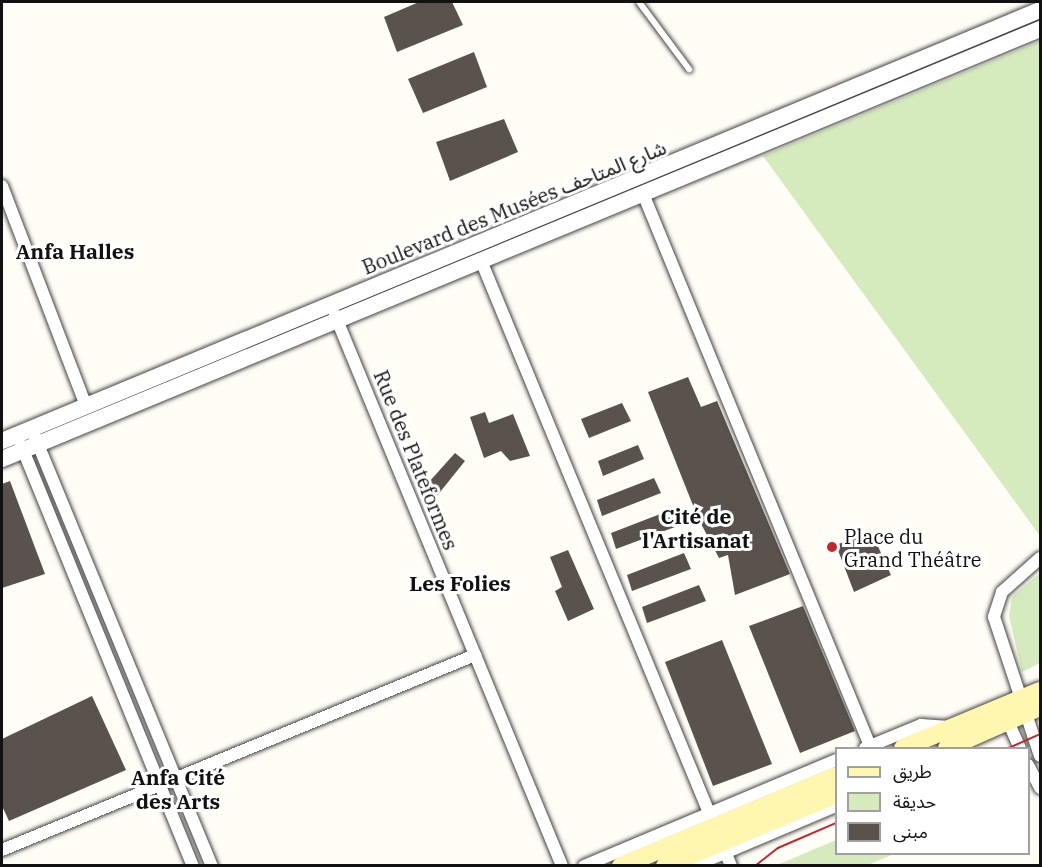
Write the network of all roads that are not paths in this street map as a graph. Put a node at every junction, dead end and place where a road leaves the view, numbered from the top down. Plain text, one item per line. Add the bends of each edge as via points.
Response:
1 (639, 2) edge
2 (1041, 10) edge
3 (1041, 29) edge
4 (689, 69) dead end
5 (2, 186) edge
6 (644, 196) junction
7 (482, 263) junction
8 (333, 311) junction
9 (86, 406) junction
10 (23, 440) edge
11 (2, 459) edge
12 (1041, 558) edge
13 (475, 655) junction
14 (1041, 691) edge
15 (1041, 707) edge
16 (1013, 711) junction
17 (954, 728) junction
18 (867, 747) edge
19 (906, 747) edge
20 (949, 747) edge
21 (1020, 747) edge
22 (1041, 756) edge
23 (835, 761) edge
24 (1030, 767) edge
25 (835, 777) edge
26 (176, 778) junction
27 (160, 785) junction
28 (1041, 788) edge
29 (835, 795) edge
30 (835, 806) edge
31 (718, 833) junction
32 (2, 850) edge
33 (193, 866) edge
34 (212, 866) edge
35 (562, 866) edge
36 (584, 866) edge
37 (621, 866) edge
38 (665, 866) edge
39 (694, 866) edge
40 (731, 866) edge

1 - 4 lane
2 - 8 street, Boulevard des Musées شارع المتاحف
3 - 6 street, Boulevard des Musées شارع المتاحف
5 - 9 street
6 - 7 street, Boulevard des Musées شارع المتاحف
6 - 18 street
7 - 8 street, Boulevard des Musées شارع المتاحف
7 - 31 street
8 - 9 street, Boulevard des Musées شارع المتاحف
8 - 10 street, Boulevard des Musées شارع المتاحف
8 - 13 street, Rue des Plateformes
9 - 10 street, Boulevard des Musées شارع المتاحف
10 - 11 street, Boulevard des Musées شارع المتاحف
10 - 26 street
10 - 27 street
12 - 16 street via 1002,592 994,611
13 - 26 street
13 - 35 street, Rue des Plateformes
14 - 16 main road
15 - 16 main road
16 - 17 main road
16 - 20 main road
16 - 21 street
16 - 22 street
17 - 18 street via 928,723
17 - 19 main road
23 - 31 street
24 - 28 street
25 - 31 main road
26 - 27 street
26 - 34 street
27 - 32 street
27 - 33 street
29 - 31 main road
30 - 31 street
31 - 36 street
31 - 37 main road
31 - 38 main road
31 - 39 street
31 - 40 street

